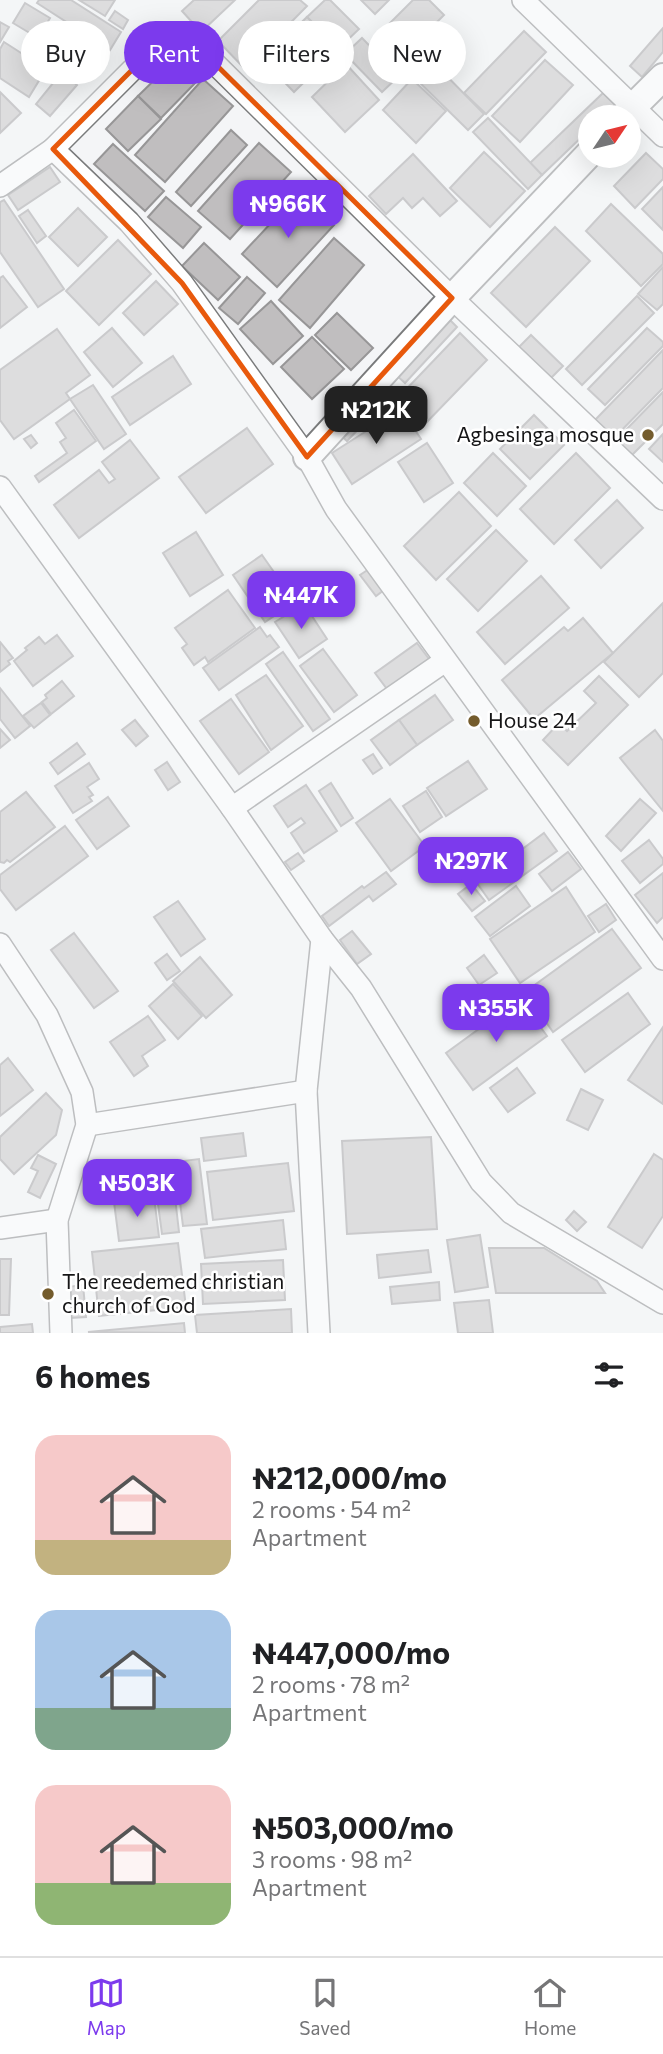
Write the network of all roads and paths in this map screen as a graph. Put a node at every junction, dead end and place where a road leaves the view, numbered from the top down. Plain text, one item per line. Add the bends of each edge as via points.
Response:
1 (523, 0) edge
2 (663, 77) edge
3 (621, 105) edge
4 (635, 105) edge
5 (641, 121) edge
6 (663, 136) edge
7 (54, 149) junction
8 (578, 166) edge
9 (0, 186) edge
10 (452, 298) junction
11 (307, 457) junction
12 (0, 487) edge
13 (663, 499) edge
14 (445, 661) junction
15 (232, 808) junction
16 (322, 939) junction
17 (0, 944) edge
18 (663, 958) edge
19 (306, 1091) junction
20 (87, 1125) junction
21 (57, 1220) junction
22 (2, 1225) edge
23 (663, 1303) edge
24 (61, 1333) edge
25 (319, 1333) edge

1 - 3 street
2 - 4 street
5 - 6 street
7 - 9 street
7 - 10 street via 160,42 171,34 188,37
7 - 11 street via 129,222 182,283
8 - 10 street
10 - 11 street
10 - 13 street
11 - 14 street via 336,509
12 - 15 street
14 - 15 street
14 - 18 street
15 - 16 street
16 - 19 street
16 - 23 street via 361,988 497,1201
17 - 20 street via 47,1015 82,1092
19 - 20 street
19 - 25 street
20 - 21 street
21 - 22 street
21 - 24 street

